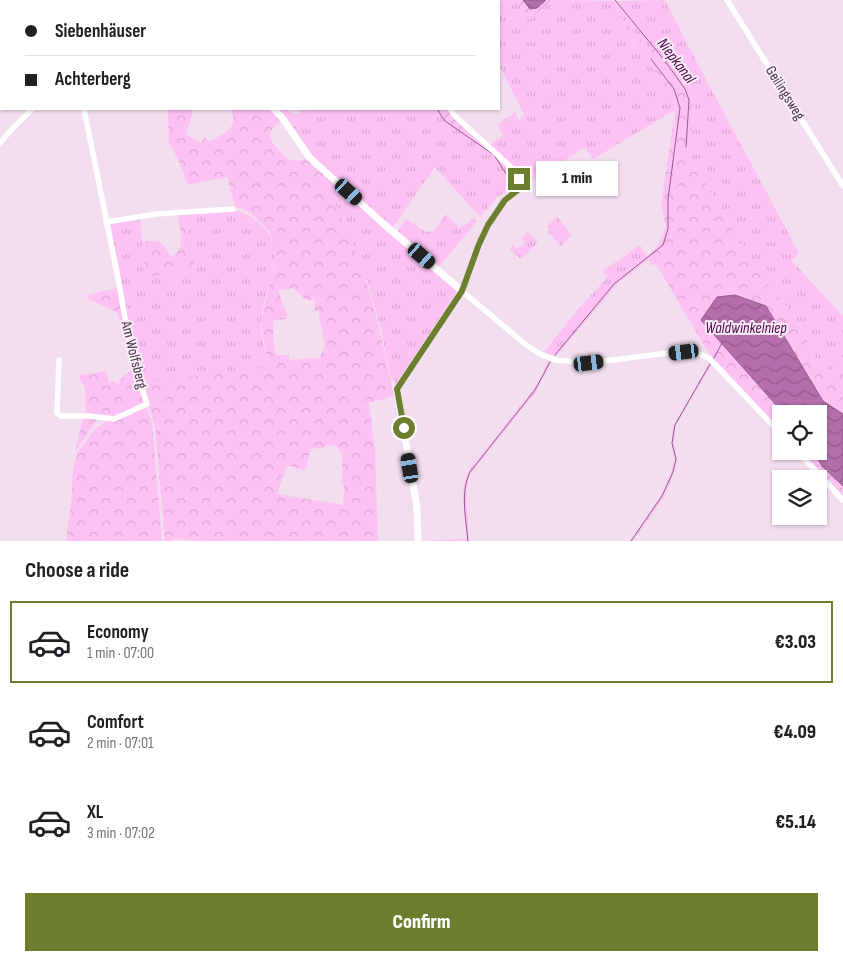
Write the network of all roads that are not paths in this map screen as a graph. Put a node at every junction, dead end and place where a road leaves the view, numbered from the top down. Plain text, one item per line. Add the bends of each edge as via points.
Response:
1 (727, 0) edge
2 (31, 110) edge
3 (84, 110) edge
4 (275, 110) edge
5 (451, 110) edge
6 (0, 143) edge
7 (843, 186) edge
8 (233, 209) dead end
9 (106, 222) junction
10 (462, 291) junction
11 (59, 360) dead end
12 (772, 424) edge
13 (805, 460) edge
14 (843, 500) edge
15 (418, 541) edge

1 - 7 street, Geilingsweg
2 - 6 street
3 - 9 street, Am Wolfsberg
4 - 10 street via 310,158
5 - 10 street via 513,169 523,186 505,200 488,225
8 - 9 street via 156,214
9 - 11 street, Am Wolfsberg via 132,358 146,404 114,419 61,416 57,413
10 - 12 street via 525,344 555,360 589,363 684,352 709,358
10 - 15 street via 397,389 417,507
13 - 14 street

